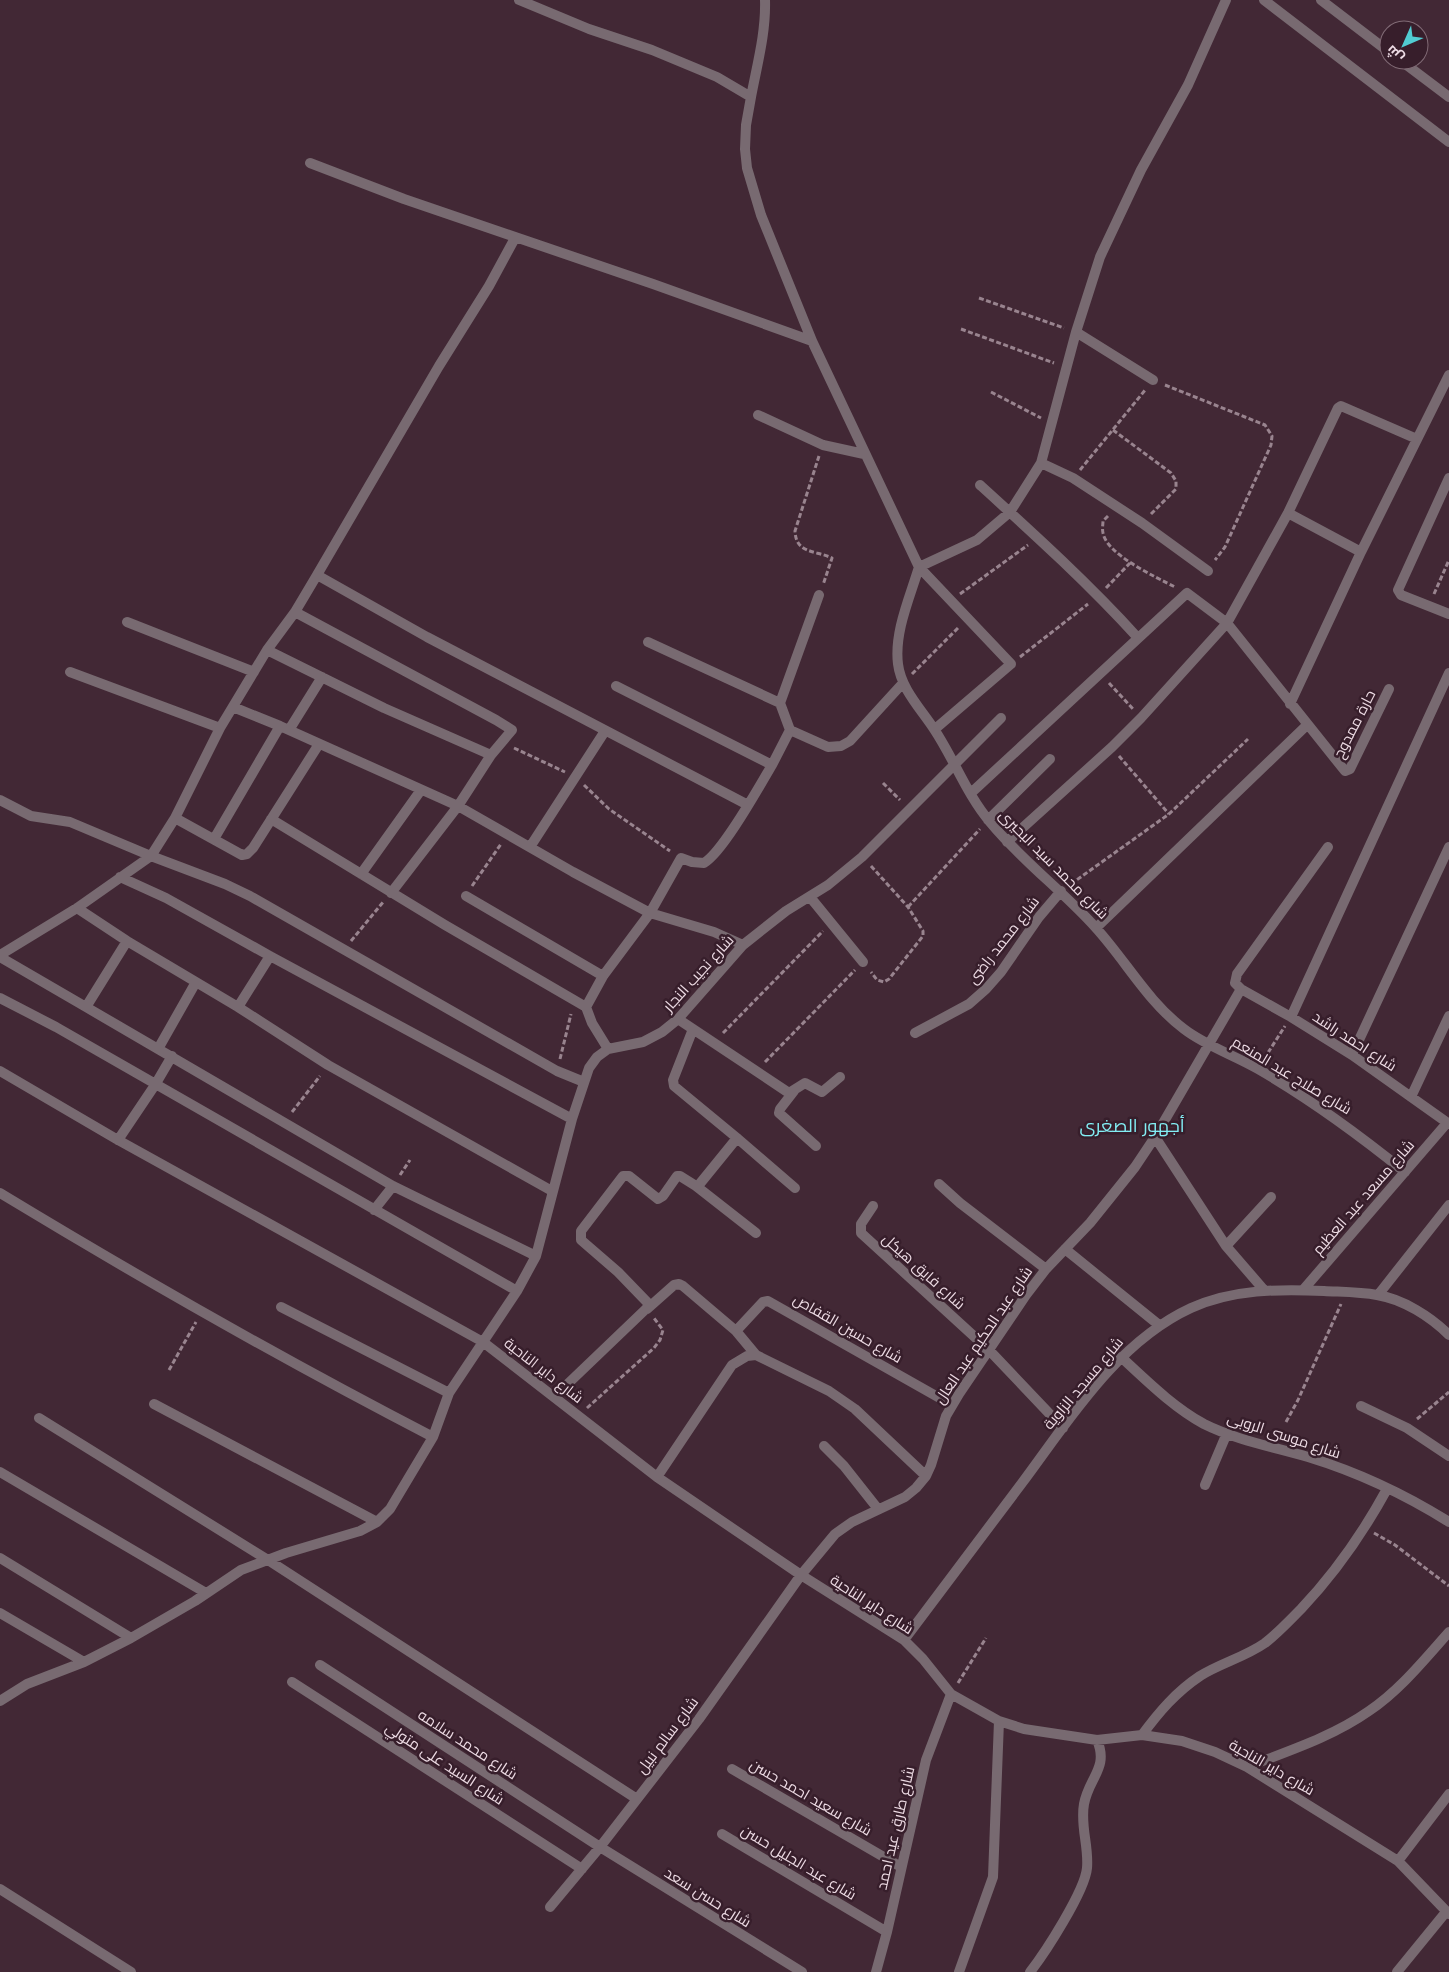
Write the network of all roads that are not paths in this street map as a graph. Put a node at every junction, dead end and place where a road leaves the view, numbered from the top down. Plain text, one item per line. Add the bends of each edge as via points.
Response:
1 (519, 0) edge
2 (765, 0) edge
3 (1226, 0) edge
4 (1264, 0) edge
5 (1321, 0) edge
6 (1379, 44) edge
7 (1413, 70) edge
8 (751, 97) junction
9 (1449, 97) edge
10 (1449, 142) edge
11 (310, 163) dead end
12 (515, 238) junction
13 (1076, 332) junction
14 (812, 341) junction
15 (1449, 375) edge
16 (1153, 380) road end
17 (758, 415) dead end
18 (1417, 439) junction
19 (864, 454) junction
20 (1041, 463) junction
21 (1449, 478) edge
22 (980, 485) dead end
23 (1010, 512) junction
24 (1288, 514) junction
25 (1361, 552) junction
26 (919, 566) junction
27 (1208, 571) road end
28 (317, 574) junction
29 (819, 595) road end
30 (295, 612) junction
31 (1449, 614) edge
32 (127, 622) dead end
33 (1227, 623) junction
34 (1138, 638) junction
35 (648, 642) dead end
36 (267, 650) junction
37 (70, 672) dead end
38 (254, 672) junction
39 (1449, 673) edge
40 (322, 677) junction
41 (903, 684) junction
42 (616, 686) dead end
43 (1389, 689) dead end
44 (780, 703) junction
45 (1290, 704) junction
46 (233, 707) junction
47 (1001, 718) dead end
48 (1307, 725) junction
49 (220, 728) junction
50 (285, 728) junction
51 (935, 729) junction
52 (790, 730) junction
53 (606, 731) junction
54 (319, 744) junction
55 (491, 755) junction
56 (1050, 759) dead end
57 (772, 766) junction
58 (954, 766) junction
59 (421, 790) junction
60 (971, 793) junction
61 (0, 800) edge
62 (748, 805) junction
63 (458, 806) junction
64 (175, 818) junction
65 (271, 820) junction
66 (988, 820) junction
67 (214, 839) junction
68 (1007, 842) junction
69 (530, 847) junction
70 (1328, 847) dead end
71 (1449, 847) edge
72 (151, 856) junction
73 (361, 874) junction
74 (120, 877) junction
75 (1061, 891) junction
76 (391, 893) junction
77 (466, 896) road end
78 (810, 897) junction
79 (77, 908) junction
80 (650, 914) junction
81 (1096, 928) junction
82 (127, 941) junction
83 (743, 945) junction
84 (0, 956) edge
85 (270, 956) junction
86 (863, 962) road end
87 (603, 976) junction
88 (196, 982) junction
89 (1241, 989) junction
90 (0, 998) edge
91 (86, 1007) junction
92 (238, 1007) junction
93 (586, 1007) junction
94 (1449, 1016) edge
95 (1291, 1018) junction
96 (678, 1019) junction
97 (693, 1029) junction
98 (915, 1033) dead end
99 (1209, 1044) junction
100 (158, 1048) junction
101 (608, 1049) junction
102 (172, 1056) junction
103 (1352, 1056) junction
104 (0, 1071) edge
105 (840, 1077) dead end
106 (584, 1082) junction
107 (155, 1086) junction
108 (794, 1091) junction
109 (1411, 1097) junction
110 (572, 1119) junction
111 (1448, 1123) edge
112 (1155, 1137) junction
113 (737, 1138) junction
114 (118, 1140) junction
115 (816, 1146) dead end
116 (1405, 1172) junction
117 (938, 1184) dead end
118 (393, 1186) junction
119 (696, 1186) junction
120 (795, 1188) dead end
121 (552, 1191) junction
122 (0, 1193) edge
123 (1271, 1196) dead end
124 (1449, 1205) edge
125 (873, 1206) dead end
126 (374, 1210) junction
127 (756, 1233) dead end
128 (1226, 1246) junction
129 (1065, 1249) junction
130 (536, 1256) junction
131 (1046, 1269) junction
132 (1264, 1290) junction
133 (1302, 1290) junction
134 (517, 1291) junction
135 (1378, 1295) junction
136 (282, 1307) dead end
137 (647, 1310) junction
138 (1159, 1326) junction
139 (736, 1331) junction
140 (1449, 1335) edge
141 (483, 1342) junction
142 (989, 1350) junction
143 (756, 1354) junction
144 (1121, 1357) junction
145 (449, 1393) junction
146 (554, 1397) junction
147 (154, 1404) dead end
148 (952, 1405) junction
149 (1361, 1406) dead end
150 (39, 1418) dead end
151 (1062, 1428) junction
152 (1227, 1433) junction
153 (433, 1437) junction
154 (824, 1446) dead end
155 (1449, 1456) edge
156 (0, 1472) edge
157 (926, 1476) junction
158 (657, 1477) junction
159 (1205, 1485) dead end
160 (1387, 1489) junction
161 (878, 1509) junction
162 (377, 1522) junction
163 (1449, 1522) edge
164 (0, 1558) edge
165 (268, 1560) junction
166 (801, 1575) junction
167 (206, 1593) junction
168 (0, 1613) edge
169 (1449, 1632) edge
170 (131, 1638) junction
171 (904, 1640) junction
172 (84, 1662) junction
173 (320, 1665) dead end
174 (292, 1682) dead end
175 (951, 1694) junction
176 (0, 1701) edge
177 (999, 1721) junction
178 (1142, 1735) junction
179 (1097, 1740) junction
180 (1246, 1767) junction
181 (732, 1769) dead end
182 (1449, 1794) edge
183 (637, 1799) junction
184 (722, 1834) dead end
185 (600, 1847) junction
186 (1398, 1861) junction
187 (901, 1867) junction
188 (582, 1870) junction
189 (0, 1889) edge
190 (550, 1907) dead end
191 (1448, 1913) edge
192 (887, 1932) junction
193 (131, 1972) edge
194 (802, 1972) edge
195 (876, 1972) edge
196 (959, 1972) edge
197 (1030, 1972) edge
198 (1397, 1972) edge

1 - 8 street via 717,77
2 - 8 street via 765,27
3 - 13 street via 1188,85 1119,213 1100,257
4 - 10 street
5 - 6 street
7 - 9 street
8 - 14 street via 746,125 747,168 761,214
11 - 12 street
12 - 14 street
12 - 28 street
13 - 16 street
13 - 20 street
14 - 19 street
15 - 18 street
17 - 19 street via 823,445
18 - 24 street via 1339,406
18 - 25 street
19 - 26 street
20 - 23 street
20 - 27 street via 1073,478
21 - 31 street via 1398,590 1401,595
22 - 23 street
23 - 26 street via 977,540
23 - 34 street via 1099,595
24 - 25 street
24 - 33 street
25 - 45 street
26 - 41 street, شارع محمد سيد البحيرى via 897,646
26 - 51 street via 1010,664
28 - 30 street
28 - 53 street via 427,637
29 - 44 street
30 - 36 street
30 - 55 street via 505,724 512,731
32 - 38 street
33 - 34 street via 1186,593
33 - 45 street
33 - 68 street via 1112,747
34 - 60 street
35 - 44 street
36 - 38 street
36 - 40 street
37 - 49 street
38 - 46 street
39 - 95 street
40 - 50 street
40 - 55 street
41 - 51 street, شارع محمد سيد البحيرى
41 - 52 street via 850,741 841,746 828,747
42 - 57 street
43 - 48 street, حارة ممدوح via 1348,771
44 - 52 street
45 - 48 street
46 - 49 street
46 - 50 street
47 - 58 street, شارع نجيب النجار
48 - 81 street
49 - 64 street
50 - 54 street
50 - 67 street
51 - 58 street, شارع محمد سيد البحيرى
52 - 57 street
53 - 62 street
53 - 69 street
54 - 59 street
54 - 65 street
55 - 63 street
56 - 66 street
57 - 62 street
58 - 60 street, شارع محمد سيد البحيرى
58 - 78 street, شارع نجيب النجار via 862,857
59 - 63 street
59 - 73 street
60 - 66 street, شارع محمد سيد البحيرى
61 - 72 street via 31,816 70,822
62 - 80 street via 709,860 704,863 681,858
63 - 69 street
63 - 76 street
64 - 67 street
64 - 72 street
65 - 67 street via 247,854
65 - 73 street
66 - 68 street, شارع محمد سيد البحيرى
68 - 75 street, شارع محمد سيد البحيرى
69 - 80 street
70 - 89 street via 1237,974 1235,983
71 - 103 street
72 - 74 street
72 - 106 street via 242,892 557,1071
73 - 76 street
74 - 79 street
74 - 85 street via 166,898
75 - 81 street, شارع محمد سيد البحيرى
75 - 98 street, شارع محمد راضى via 986,989 969,1004
76 - 93 street
77 - 87 street
78 - 83 street, شارع نجيب النجار via 786,911
78 - 86 street
79 - 82 street
79 - 84 street
80 - 83 street via 714,932
80 - 87 street
81 - 99 street, شارع محمد سيد البحيرى via 1166,1013 1185,1030
82 - 88 street
82 - 91 street
83 - 96 street, شارع نجيب النجار
84 - 91 street
85 - 92 street
85 - 110 street
87 - 93 street
88 - 92 street
88 - 100 street
89 - 95 street, شارع احمد راشد
89 - 99 street, شارع عبد الحكيم عبد العال
90 - 107 street
91 - 100 street
92 - 121 street via 328,1065
93 - 101 street
94 - 109 street
95 - 103 street, شارع احمد راشد
96 - 97 street
96 - 101 street, شارع نجيب النجار via 643,1042
97 - 108 street via 786,1092
97 - 113 street via 673,1080 674,1086
99 - 112 street, شارع عبد الحكيم عبد العال
99 - 116 street, شارع صلاح عبد المنعم via 1257,1068 1323,1109
100 - 102 street
101 - 106 street via 589,1068
102 - 107 street
102 - 118 street
103 - 109 street, شارع احمد راشد
104 - 114 street, شارع داير الناحية
105 - 108 street via 822,1092 805,1083
106 - 110 street
107 - 114 street
107 - 126 street
108 - 115 street via 779,1113
109 - 111 street, شارع احمد راشد
110 - 121 street
111 - 116 street, شارع مسعد عبد العظيم
112 - 128 street
112 - 129 street, شارع عبد الحكيم عبد العال via 1114,1196
113 - 119 street
113 - 120 street
114 - 141 street, شارع داير الناحية
116 - 133 street, شارع مسعد عبد العظيم
117 - 131 street
118 - 126 street
118 - 130 street
119 - 127 street
119 - 137 street via 677,1176 658,1199 626,1175 620,1178 580,1231 584,1243 647,1302
121 - 130 street
122 - 153 street via 203,1312
123 - 128 street
124 - 135 street
125 - 142 street, شارع فايق هيكل via 862,1224 861,1233
126 - 134 street
128 - 132 street
129 - 131 street, شارع عبد الحكيم عبد العال
129 - 138 street
130 - 134 street
131 - 142 street, شارع عبد الحكيم عبد العال
132 - 133 street, شارع مسجد الزاوية
132 - 138 street, شارع مسجد الزاوية via 1227,1296 1192,1308
133 - 135 street, شارع مسجد الزاوية
134 - 141 street
135 - 140 street, شارع مسجد الزاوية via 1422,1314
136 - 145 street
137 - 139 street via 670,1288 679,1284
137 - 146 street
138 - 144 street, شارع مسجد الزاوية
139 - 143 street
139 - 148 street, شارع حسين القفاص via 763,1302 768,1301
141 - 145 street
141 - 146 street, شارع داير الناحية
142 - 148 street, شارع عبد الحكيم عبد العال
142 - 151 street
143 - 157 street via 842,1399
143 - 158 street via 732,1365
144 - 151 street, شارع مسجد الزاوية
144 - 152 street, شارع موسى الروبى via 1184,1412
145 - 153 street
146 - 158 street, شارع داير الناحية
147 - 162 street
148 - 157 street, شارع عبد الحكيم عبد العال
149 - 155 street via 1408,1428
150 - 165 street
151 - 171 street, شارع مسجد الزاوية
152 - 159 street
152 - 160 street, شارع موسى الروبى via 1310,1458
153 - 162 street via 401,1493
154 - 161 street
156 - 167 street
157 - 161 street, شارع عبد الحكيم عبد العال via 905,1497
158 - 166 street, شارع داير الناحية
160 - 163 street, شارع موسى الروبى
160 - 178 street via 1343,1560 1279,1632 1264,1644 1201,1675 1178,1692
161 - 166 street, شارع عبد الحكيم عبد العال via 835,1534
162 - 165 street via 354,1533
164 - 170 street
165 - 167 street via 241,1570
165 - 183 street
166 - 171 street, شارع داير الناحية
166 - 183 street, شارع سالم نبيل via 699,1719
167 - 170 street
168 - 172 street
169 - 180 street via 1405,1680 1370,1711 1338,1730
170 - 172 street
171 - 175 street, شارع داير الناحية
172 - 176 street via 27,1684
173 - 185 street, شارع محمد سلامه
174 - 188 street, شارع السيد على متولي
175 - 177 street, شارع داير الناحية
175 - 187 street, شارع طارق عيد احمد via 926,1760
177 - 179 street, شارع داير الناحية via 1024,1729
177 - 196 street via 993,1877
178 - 179 street, شارع داير الناحية
178 - 180 street, شارع داير الناحية via 1182,1741
179 - 197 street via 1102,1751 1102,1763 1089,1788 1082,1819 1088,1853 1087,1871 1060,1928
180 - 186 street, شارع داير الناحية
181 - 187 street, شارع سعيد احمد حسن
182 - 186 street
183 - 185 street, شارع سالم نبيل
184 - 192 street, شارع عبد الجليل حسن
185 - 188 street, شارع سالم نبيل
185 - 194 street, شارع حسن سعد
186 - 191 street, شارع داير الناحية
187 - 192 street, شارع طارق عيد احمد
188 - 190 street, شارع سالم نبيل
189 - 193 street
191 - 198 street
192 - 195 street, شارع طارق عيد احمد

